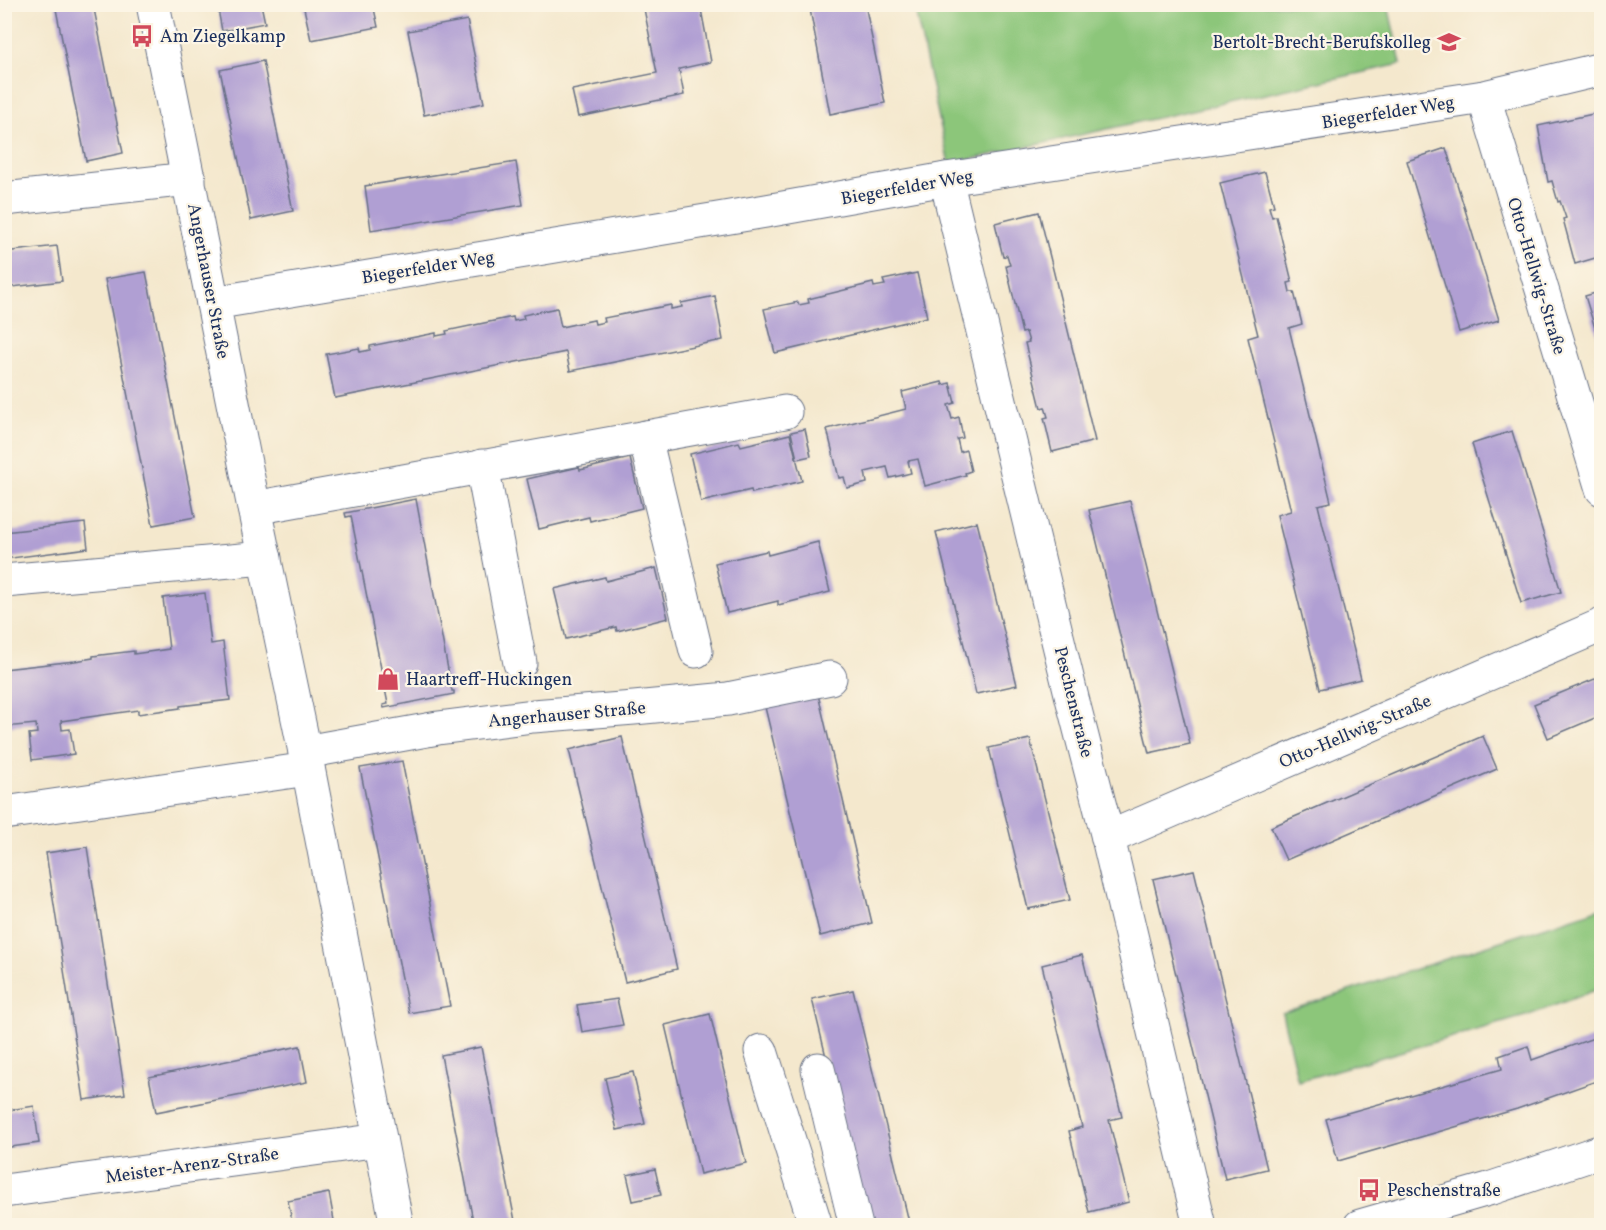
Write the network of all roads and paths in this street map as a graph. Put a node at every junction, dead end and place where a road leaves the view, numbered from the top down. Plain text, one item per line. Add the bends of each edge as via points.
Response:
1 (153, 4) edge
2 (1602, 69) edge
3 (1484, 97) junction
4 (189, 179) junction
5 (946, 179) junction
6 (4, 199) edge
7 (213, 303) junction
8 (785, 412) dead end
9 (645, 436) junction
10 (482, 466) junction
11 (1602, 489) edge
12 (254, 508) junction
13 (265, 558) junction
14 (4, 581) edge
15 (1602, 625) edge
16 (696, 651) dead end
17 (520, 663) dead end
18 (830, 678) dead end
19 (307, 761) junction
20 (4, 813) edge
21 (1108, 838) junction
22 (761, 1051) dead end
23 (818, 1069) dead end
24 (380, 1140) junction
25 (1601, 1152) edge
26 (4, 1191) edge
27 (397, 1226) edge
28 (816, 1226) edge
29 (856, 1226) edge
30 (1200, 1226) edge
31 (1360, 1226) edge

1 - 4 street, Angerhauser Straße
2 - 3 street, Biegerfelder Weg
3 - 5 street, Biegerfelder Weg
3 - 11 street, Otto-Hellwig-Straße
4 - 6 street
4 - 7 street, Angerhauser Straße
5 - 7 street, Biegerfelder Weg
5 - 21 street, Peschenstraße
7 - 12 street, Angerhauser Straße
8 - 9 street
9 - 10 street
9 - 16 street
10 - 12 street
10 - 17 street
12 - 13 street, Angerhauser Straße
13 - 14 street
13 - 19 street, Angerhauser Straße
15 - 21 street, Otto-Hellwig-Straße
18 - 19 street, Angerhauser Straße via 728,699 438,728
19 - 20 street, Angerhauser Straße
19 - 24 street, Angerhauser Straße
21 - 30 street, Peschenstraße
22 - 28 street
23 - 29 street
24 - 26 street, Meister-Arenz-Straße
24 - 27 street, Angerhauser Straße
25 - 31 street

